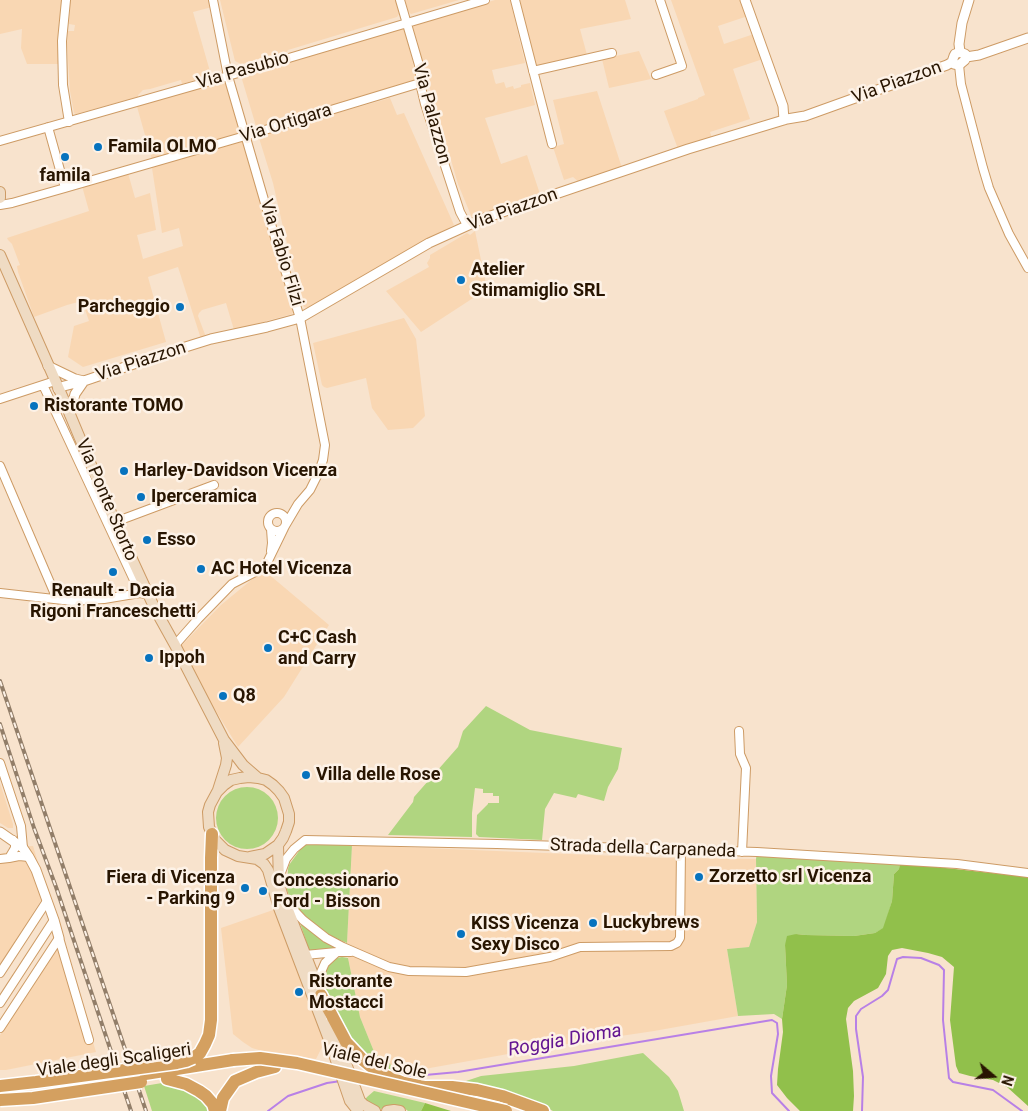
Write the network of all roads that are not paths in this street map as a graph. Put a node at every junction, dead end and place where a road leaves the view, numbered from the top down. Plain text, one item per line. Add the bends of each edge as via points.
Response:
1 (66, 0) edge
2 (213, 0) edge
3 (400, 0) edge
4 (485, 0) edge
5 (515, 0) edge
6 (660, 0) edge
7 (745, 0) edge
8 (969, 0) edge
9 (408, 22) junction
10 (1028, 38) edge
11 (612, 54) dead end
12 (963, 54) junction
13 (956, 63) junction
14 (533, 71) junction
15 (656, 75) dead end
16 (228, 76) junction
17 (420, 83) junction
18 (783, 106) junction
19 (805, 116) junction
20 (784, 120) junction
21 (69, 122) junction
22 (48, 127) junction
23 (245, 136) junction
24 (0, 141) edge
25 (552, 144) dead end
26 (66, 188) junction
27 (0, 192) edge
28 (0, 198) edge
29 (18, 202) junction
30 (0, 204) edge
31 (467, 226) junction
32 (0, 255) edge
33 (1028, 268) edge
34 (300, 318) junction
35 (48, 366) junction
36 (81, 384) junction
37 (43, 385) junction
38 (57, 385) junction
39 (0, 399) edge
40 (70, 415) junction
41 (0, 466) edge
42 (214, 485) dead end
43 (298, 504) junction
44 (281, 514) junction
45 (115, 522) junction
46 (284, 527) junction
47 (271, 530) junction
48 (270, 558) junction
49 (0, 593) edge
50 (144, 594) junction
51 (57, 599) junction
52 (175, 645) junction
53 (739, 731) dead end
54 (224, 740) junction
55 (0, 763) edge
56 (258, 778) junction
57 (217, 792) junction
58 (0, 832) edge
59 (212, 834) junction
60 (13, 840) junction
61 (278, 845) junction
62 (23, 848) junction
63 (681, 850) junction
64 (742, 852) junction
65 (29, 857) junction
66 (9, 858) junction
67 (250, 858) junction
68 (0, 859) edge
69 (1028, 873) edge
70 (279, 879) junction
71 (283, 898) junction
72 (47, 901) junction
73 (54, 920) junction
74 (59, 938) junction
75 (294, 950) junction
76 (337, 952) junction
77 (358, 953) junction
78 (305, 955) junction
79 (0, 974) edge
80 (319, 990) junction
81 (0, 1003) edge
82 (0, 1028) edge
83 (89, 1040) dead end
84 (233, 1064) junction
85 (274, 1067) junction
86 (167, 1079) junction
87 (347, 1080) junction
88 (0, 1086) edge
89 (0, 1092) edge
90 (0, 1100) edge
91 (215, 1111) edge
92 (220, 1111) edge
93 (358, 1111) edge
94 (375, 1111) edge
95 (387, 1111) edge
96 (400, 1111) edge
97 (471, 1111) edge
98 (506, 1111) edge
99 (542, 1111) edge

1 - 21 street via 62,41 63,85
2 - 16 street, Via Fabio Filzi
3 - 9 street, Via Palazzon
4 - 9 street, Via Pasubio
5 - 14 street
6 - 15 street via 682,66
7 - 18 street
8 - 12 street via 959,44
9 - 16 street, Via Pasubio
9 - 17 street, Via Palazzon via 419,64
10 - 12 street via 979,55
11 - 14 street
12 - 13 street via 956,54
13 - 19 street, Via Piazzon
13 - 33 street via 989,188
14 - 25 street
16 - 21 street, Via Pasubio
16 - 23 street, Via Fabio Filzi
17 - 23 street, Via Ortigara
17 - 31 street, Via Palazzon via 446,171
18 - 19 street
18 - 20 street
19 - 20 street, Via Piazzon
20 - 31 street, Via Piazzon via 679,152
21 - 22 street, Via Pasubio
22 - 24 street, Via Pasubio
22 - 26 street
23 - 26 street, Via Ortigara
23 - 34 street, Via Fabio Filzi
26 - 29 street, Via Ortigara
27 - 28 main road
27 - 29 street
29 - 30 street, Via Ortigara
31 - 34 street, Via Piazzon via 429,243
32 - 35 main road, Via Ponte Storto
34 - 36 street, Via Piazzon via 211,339
34 - 43 street, Via Fabio Filzi via 325,445 318,474
35 - 36 street, Via Piazzon
35 - 38 main road, Via Ponte Storto
36 - 38 street, Via Piazzon via 72,390
36 - 40 street, Via Piazzon
37 - 38 street
37 - 39 street
37 - 50 street
38 - 40 main road, Via Ponte Storto
40 - 45 main road, Via Ponte Storto
41 - 51 street
42 - 45 street
43 - 44 street, Via Fabio Filzi
43 - 46 street, Via Fabio Filzi
44 - 46 street via 286,520
44 - 47 street via 270,516
45 - 50 main road, Via Ponte Storto
46 - 47 street via 279,531
46 - 48 street, Via Fabio Filzi
47 - 48 street
48 - 52 street via 259,570 232,584
49 - 51 street
50 - 51 street via 72,601
50 - 52 main road, Via Ponte Storto
52 - 54 main road, Via Ponte Storto
53 - 64 street via 740,754 746,768
54 - 56 main road, Via Ponte Storto via 243,765
54 - 57 main road, Via Ponte Storto via 227,758
55 - 62 street via 21,826
56 - 57 main road via 231,780
56 - 61 main road via 279,790 287,805 286,831
57 - 59 main road via 208,812
58 - 60 street
59 - 67 main road via 225,850
59 - 88 highway, bridge via 211,1020 209,1035 200,1053 186,1061
60 - 62 street
60 - 66 street via 15,848
61 - 67 main road via 265,854
61 - 70 main road
62 - 65 street
63 - 64 street, Strada della Carpaneda
63 - 70 street, Strada della Carpaneda via 305,840 286,859
63 - 77 street via 680,938 671,946 580,947 550,957 466,972 409,971
64 - 69 street, Strada della Carpaneda via 957,864
65 - 66 street
65 - 72 street
66 - 68 street
67 - 75 main road via 257,859 268,870
70 - 71 main road
71 - 77 street via 326,938
71 - 78 main road
72 - 73 street
72 - 79 street
73 - 74 street
73 - 81 street
74 - 82 street
74 - 83 street
75 - 78 street
75 - 87 main road
76 - 77 street
76 - 78 street
76 - 80 street via 321,972
78 - 80 main road
80 - 87 main road
80 - 99 highway via 346,1042 379,1073 404,1083 477,1090
84 - 85 highway, Viale del Sole
84 - 86 highway, Viale degli Scaligeri
84 - 89 highway, Viale degli Scaligeri
84 - 98 highway, Viale del Sole, bridge via 260,1058 297,1062
85 - 92 highway via 235,1081 223,1098
85 - 97 highway, Viale del Sole via 320,1074
86 - 90 highway, Viale degli Scaligeri, bridge
86 - 91 highway via 199,1090 213,1104
87 - 93 main road via 351,1103
87 - 94 main road via 360,1101
95 - 96 main road

